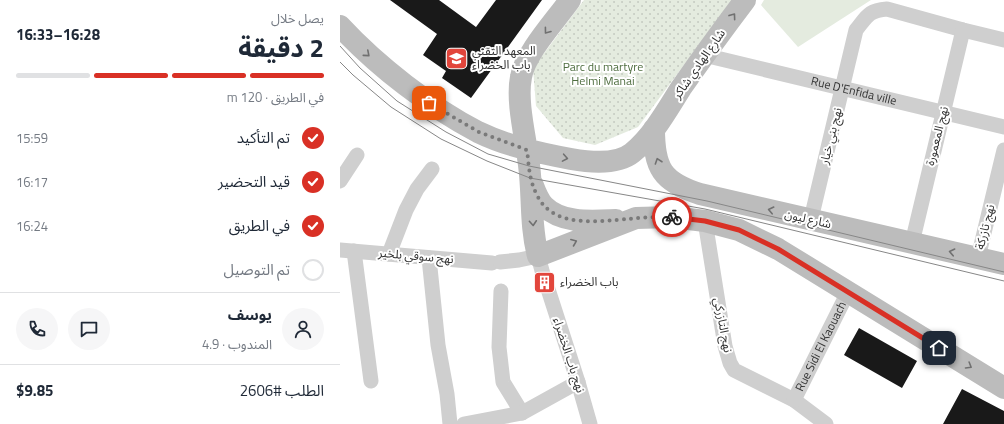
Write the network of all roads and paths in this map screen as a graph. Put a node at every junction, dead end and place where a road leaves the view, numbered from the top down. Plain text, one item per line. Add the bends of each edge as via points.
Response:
1 (570, 0) edge
2 (745, 0) edge
3 (340, 26) edge
4 (963, 30) junction
5 (1004, 40) edge
6 (704, 55) junction
7 (842, 88) junction
8 (943, 112) junction
9 (1004, 127) edge
10 (654, 128) junction
11 (527, 150) junction
12 (1004, 150) edge
13 (356, 156) dead end
14 (432, 169) dead end
15 (530, 178) junction
16 (340, 181) edge
17 (636, 218) junction
18 (811, 219) junction
19 (705, 221) junction
20 (912, 243) junction
21 (347, 250) edge
22 (389, 254) junction
23 (538, 256) junction
24 (429, 258) junction
25 (978, 258) junction
26 (1004, 264) edge
27 (501, 291) dead end
28 (848, 292) junction
29 (371, 381) dead end
30 (578, 382) junction
31 (1004, 388) edge
32 (794, 400) junction
33 (522, 413) junction
34 (819, 422) edge
35 (450, 424) edge
36 (464, 424) edge
37 (590, 424) edge

1 -> 11 street via 529,55 521,76 520,101
6 -> 2 street, شارع الهادي شاكر
3 -> 11 street, شارع الهادي شاكر via 365,52 429,103 479,132
4 - 5 street
4 - 7 street, نهج بني خيار via 887,9 874,10 856,30
4 - 8 street, نهج المعمورة
6 - 7 street, Rue D'Enfida ville
6 - 10 street, شارع الهادي شاكر
7 - 8 street, Rue D'Enfida ville
7 - 18 street, نهج بني خيار
8 - 9 street, Rue D'Enfida ville
8 - 20 street, نهج المعمورة
11 -> 10 street, شارع الهادي شاكر via 595,162 619,159 631,154
18 -> 10 street, شارع ليون via 684,189 662,172 654,148
11 - 15 street
12 - 25 street, نهج تازركة
13 - 16 street
14 - 22 street via 417,188
15 - 17 street via 537,196 553,213 586,221
15 -> 23 street via 534,241
17 - 19 street via 672,217
23 -> 17 street
18 - 20 street, شارع ليون
19 - 28 street via 739,230 778,249
19 - 32 street, نهج التازركي via 730,363 734,370
25 -> 20 street, شارع ليون
21 - 22 street, نهج سوقي بلخير
21 - 29 street
22 - 24 street, نهج سوقي بلخير
23 - 24 street, نهج سوقي بلخير via 496,262
23 - 30 street, نهج باب الخضراء
24 - 35 street
25 - 26 street, شارع ليون
27 - 33 street via 499,348 504,382
28 -> 31 street
28 - 32 street, Rue Sidi El Kaouach
30 - 33 street
30 - 37 street, نهج باب الخضراء
32 - 34 street, نهج التازركي
33 - 36 street

